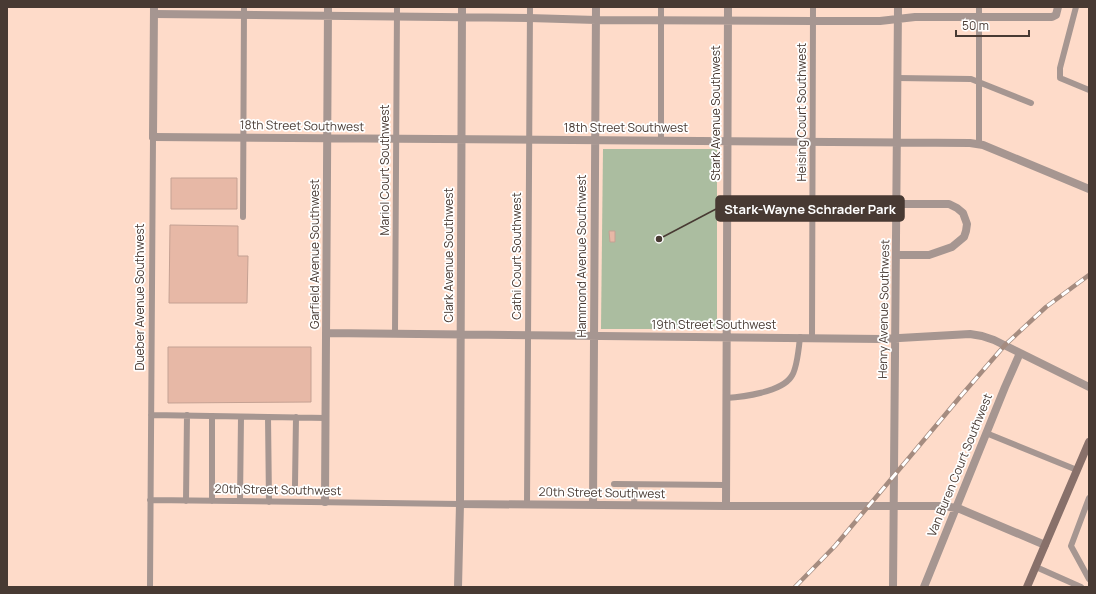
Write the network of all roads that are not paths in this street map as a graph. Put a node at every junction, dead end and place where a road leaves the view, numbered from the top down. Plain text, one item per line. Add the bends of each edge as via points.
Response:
1 (328, 7) edge
2 (397, 7) edge
3 (462, 7) edge
4 (530, 7) edge
5 (596, 7) edge
6 (661, 7) edge
7 (728, 7) edge
8 (813, 7) edge
9 (898, 7) edge
10 (979, 7) edge
11 (1058, 7) edge
12 (1076, 7) edge
13 (154, 10) edge
14 (244, 11) edge
15 (328, 16) junction
16 (396, 17) junction
17 (979, 17) junction
18 (462, 18) junction
19 (529, 18) junction
20 (898, 18) junction
21 (596, 20) junction
22 (661, 20) junction
23 (728, 21) junction
24 (812, 21) junction
25 (897, 78) junction
26 (979, 82) junction
27 (1089, 90) edge
28 (1031, 103) dead end
29 (153, 137) junction
30 (243, 137) junction
31 (328, 138) junction
32 (396, 139) junction
33 (462, 140) junction
34 (528, 140) junction
35 (594, 140) junction
36 (660, 140) junction
37 (728, 141) junction
38 (812, 142) junction
39 (897, 142) junction
40 (979, 144) junction
41 (1089, 189) edge
42 (896, 204) junction
43 (243, 217) dead end
44 (896, 255) junction
45 (326, 333) junction
46 (395, 333) junction
47 (461, 334) junction
48 (527, 335) junction
49 (593, 336) junction
50 (727, 337) junction
51 (800, 337) junction
52 (812, 337) junction
53 (896, 338) junction
54 (1020, 353) junction
55 (1089, 387) edge
56 (726, 398) junction
57 (151, 415) junction
58 (186, 415) junction
59 (212, 416) junction
60 (241, 417) junction
61 (268, 417) junction
62 (296, 417) junction
63 (326, 418) junction
64 (986, 433) junction
65 (1089, 442) edge
66 (1077, 470) junction
67 (614, 484) dead end
68 (635, 484) junction
69 (295, 485) dead end
70 (726, 485) junction
71 (1089, 498) edge
72 (150, 500) junction
73 (186, 501) junction
74 (212, 501) junction
75 (240, 501) junction
76 (269, 502) junction
77 (325, 502) junction
78 (460, 504) junction
79 (527, 505) junction
80 (593, 505) junction
81 (634, 506) junction
82 (726, 506) junction
83 (894, 506) junction
84 (956, 508) junction
85 (1045, 545) junction
86 (1036, 568) junction
87 (1089, 579) edge
88 (150, 587) edge
89 (458, 587) edge
90 (893, 587) edge
91 (924, 587) edge
92 (1027, 587) edge
93 (1080, 587) edge

1 - 15 street, Garfield Avenue Southwest
2 - 16 lane, Mariol Court Southwest
3 - 18 street, Clark Avenue Southwest
4 - 19 lane, Cathi Court Southwest
5 - 21 street, Hammond Avenue Southwest
6 - 22 lane
7 - 23 street, Stark Avenue Southwest
8 - 24 lane, Heising Court Southwest
9 - 20 street, Henry Avenue Southwest
10 - 17 lane
11 - 17 street via 1056,16 1052,17
12 - 27 lane via 1060,68 1060,78
13 - 14 street
13 - 29 street, Dueber Avenue Southwest
14 - 15 street
14 - 30 lane
15 - 16 street
15 - 31 street, Garfield Avenue Southwest
16 - 18 street
16 - 32 lane, Mariol Court Southwest
17 - 20 street
17 - 26 lane
18 - 19 street
18 - 33 street, Clark Avenue Southwest
19 - 21 street
19 - 34 lane, Cathi Court Southwest
20 - 24 street via 880,21
20 - 25 street, Henry Avenue Southwest
21 - 22 street
21 - 35 street, Hammond Avenue Southwest
22 - 23 street
22 - 36 lane
23 - 24 street
23 - 37 street, Stark Avenue Southwest
24 - 38 lane, Heising Court Southwest
25 - 26 lane via 971,78
25 - 39 street, Henry Avenue Southwest
26 - 28 lane
26 - 40 lane
29 - 30 street, 18th Street Southwest
29 - 57 lane, Dueber Avenue Southwest
30 - 31 street, 18th Street Southwest
30 - 43 lane
31 - 32 street, 18th Street Southwest
31 - 45 street, Garfield Avenue Southwest
32 - 33 street, 18th Street Southwest
32 - 46 lane, Mariol Court Southwest
33 - 34 street, 18th Street Southwest
33 - 47 street, Clark Avenue Southwest
34 - 35 street, 18th Street Southwest
34 - 48 lane, Cathi Court Southwest
35 - 36 street, 18th Street Southwest
35 - 49 street, Hammond Avenue Southwest
36 - 37 street, 18th Street Southwest
37 - 38 street, 18th Street Southwest
37 - 50 street, Stark Avenue Southwest
38 - 39 street, 18th Street Southwest
38 - 52 lane, Heising Court Southwest
39 - 40 street, 18th Street Southwest
39 - 42 street, Henry Avenue Southwest
40 - 41 street, 18th Street Southwest
42 - 44 street, Henry Avenue Southwest
42 - 44 street via 949,204 963,213 967,224 965,234 952,247 929,255
44 - 53 street, Henry Avenue Southwest
45 - 46 street, 19th Street Southwest
45 - 63 street, Garfield Avenue Southwest
46 - 47 street, 19th Street Southwest
47 - 48 street, 19th Street Southwest
47 - 78 street, Clark Avenue Southwest
48 - 49 street, 19th Street Southwest
48 - 79 lane, Cathi Court Southwest
49 - 50 street, 19th Street Southwest
49 - 80 street, Hammond Avenue Southwest
50 - 51 street, 19th Street Southwest
50 - 56 street, Stark Avenue Southwest
51 - 52 street, 19th Street Southwest
51 - 56 lane via 791,377 780,386 769,390 743,397
52 - 53 street, 19th Street Southwest
53 - 54 street, 19th Street Southwest via 976,335 994,340
53 - 83 street, Henry Avenue Southwest
54 - 55 street, 19th Street Southwest
54 - 64 street, Van Buren Court Southwest
56 - 70 street, Stark Avenue Southwest
57 - 58 lane
57 - 72 lane, Dueber Avenue Southwest
58 - 59 lane
58 - 73 lane
59 - 60 lane
59 - 74 lane
60 - 61 lane
60 - 75 lane
61 - 62 lane
61 - 76 lane
62 - 63 lane
62 - 69 lane
63 - 77 street, Garfield Avenue Southwest
64 - 66 lane
64 - 84 street, Van Buren Court Southwest
65 - 66 main road
66 - 85 main road
67 - 68 lane
68 - 70 lane
68 - 81 lane
70 - 82 street, Stark Avenue Southwest
71 - 87 lane via 1072,546
72 - 73 lane, 20th Street Southwest
72 - 88 lane, Dueber Avenue Southwest
73 - 74 lane, 20th Street Southwest
74 - 75 lane, 20th Street Southwest
75 - 76 lane, 20th Street Southwest
76 - 77 lane, 20th Street Southwest
77 - 78 lane, 20th Street Southwest
78 - 79 street, 20th Street Southwest
78 - 89 street, Clark Avenue Southwest
79 - 80 street, 20th Street Southwest
80 - 81 street, 20th Street Southwest
81 - 82 street, 20th Street Southwest
82 - 83 street, 20th Street Southwest
83 - 84 street, 20th Street Southwest
83 - 90 street, Henry Avenue Southwest
84 - 85 street, 20th Street Southwest
84 - 91 street, Van Buren Court Southwest
85 - 86 main road
86 - 92 main road
86 - 93 lane

